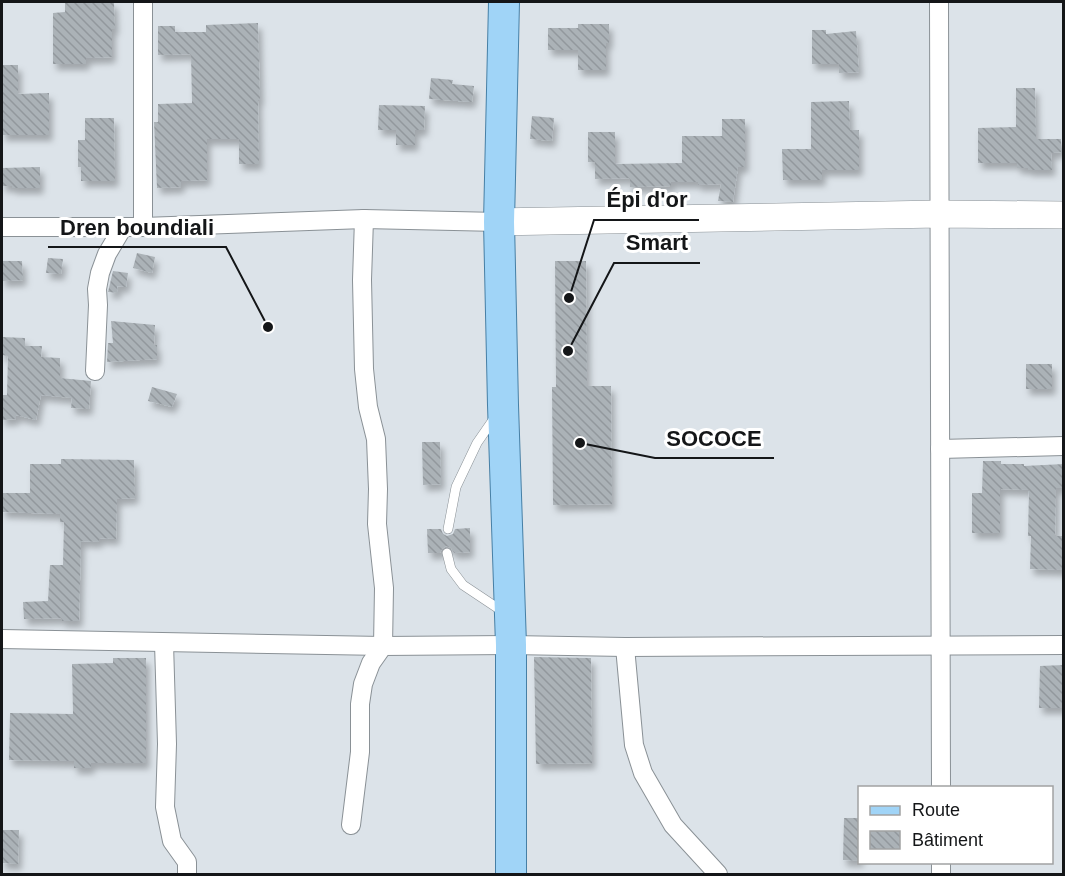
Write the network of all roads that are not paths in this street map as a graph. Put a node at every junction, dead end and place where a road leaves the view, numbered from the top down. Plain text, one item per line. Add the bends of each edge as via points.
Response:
1 (143, 2) edge
2 (504, 2) edge
3 (939, 2) edge
4 (939, 214) junction
5 (1064, 215) edge
6 (364, 219) junction
7 (500, 222) junction
8 (2, 227) edge
9 (123, 227) junction
10 (143, 227) junction
11 (95, 371) dead end
12 (503, 405) junction
13 (1064, 446) edge
14 (940, 449) junction
15 (448, 529) dead end
16 (447, 553) dead end
17 (511, 631) junction
18 (2, 639) edge
19 (164, 643) junction
20 (940, 645) junction
21 (1064, 645) edge
22 (383, 646) junction
23 (625, 647) junction
24 (941, 786) edge
25 (351, 825) dead end
26 (187, 874) edge
27 (511, 874) edge
28 (718, 874) edge

1 - 10 street
2 - 7 main road
3 - 4 street
4 - 5 street
4 - 7 street
4 - 14 street
6 - 7 street
6 - 10 street
6 - 22 street via 364,369 376,439
7 - 12 main road
8 - 9 street
9 - 10 street
9 - 11 street via 100,273
12 - 15 lane via 477,443 456,487
12 - 17 main road
13 - 14 street
14 - 20 street
16 - 17 lane via 451,569 463,585
17 - 22 street
17 - 23 street
17 - 27 main road
18 - 19 street
19 - 22 street
19 - 26 street via 165,807 172,841 187,862
20 - 21 street
20 - 23 street
20 - 24 street
22 - 25 street via 363,684
23 - 28 street via 634,745 643,773 673,825

